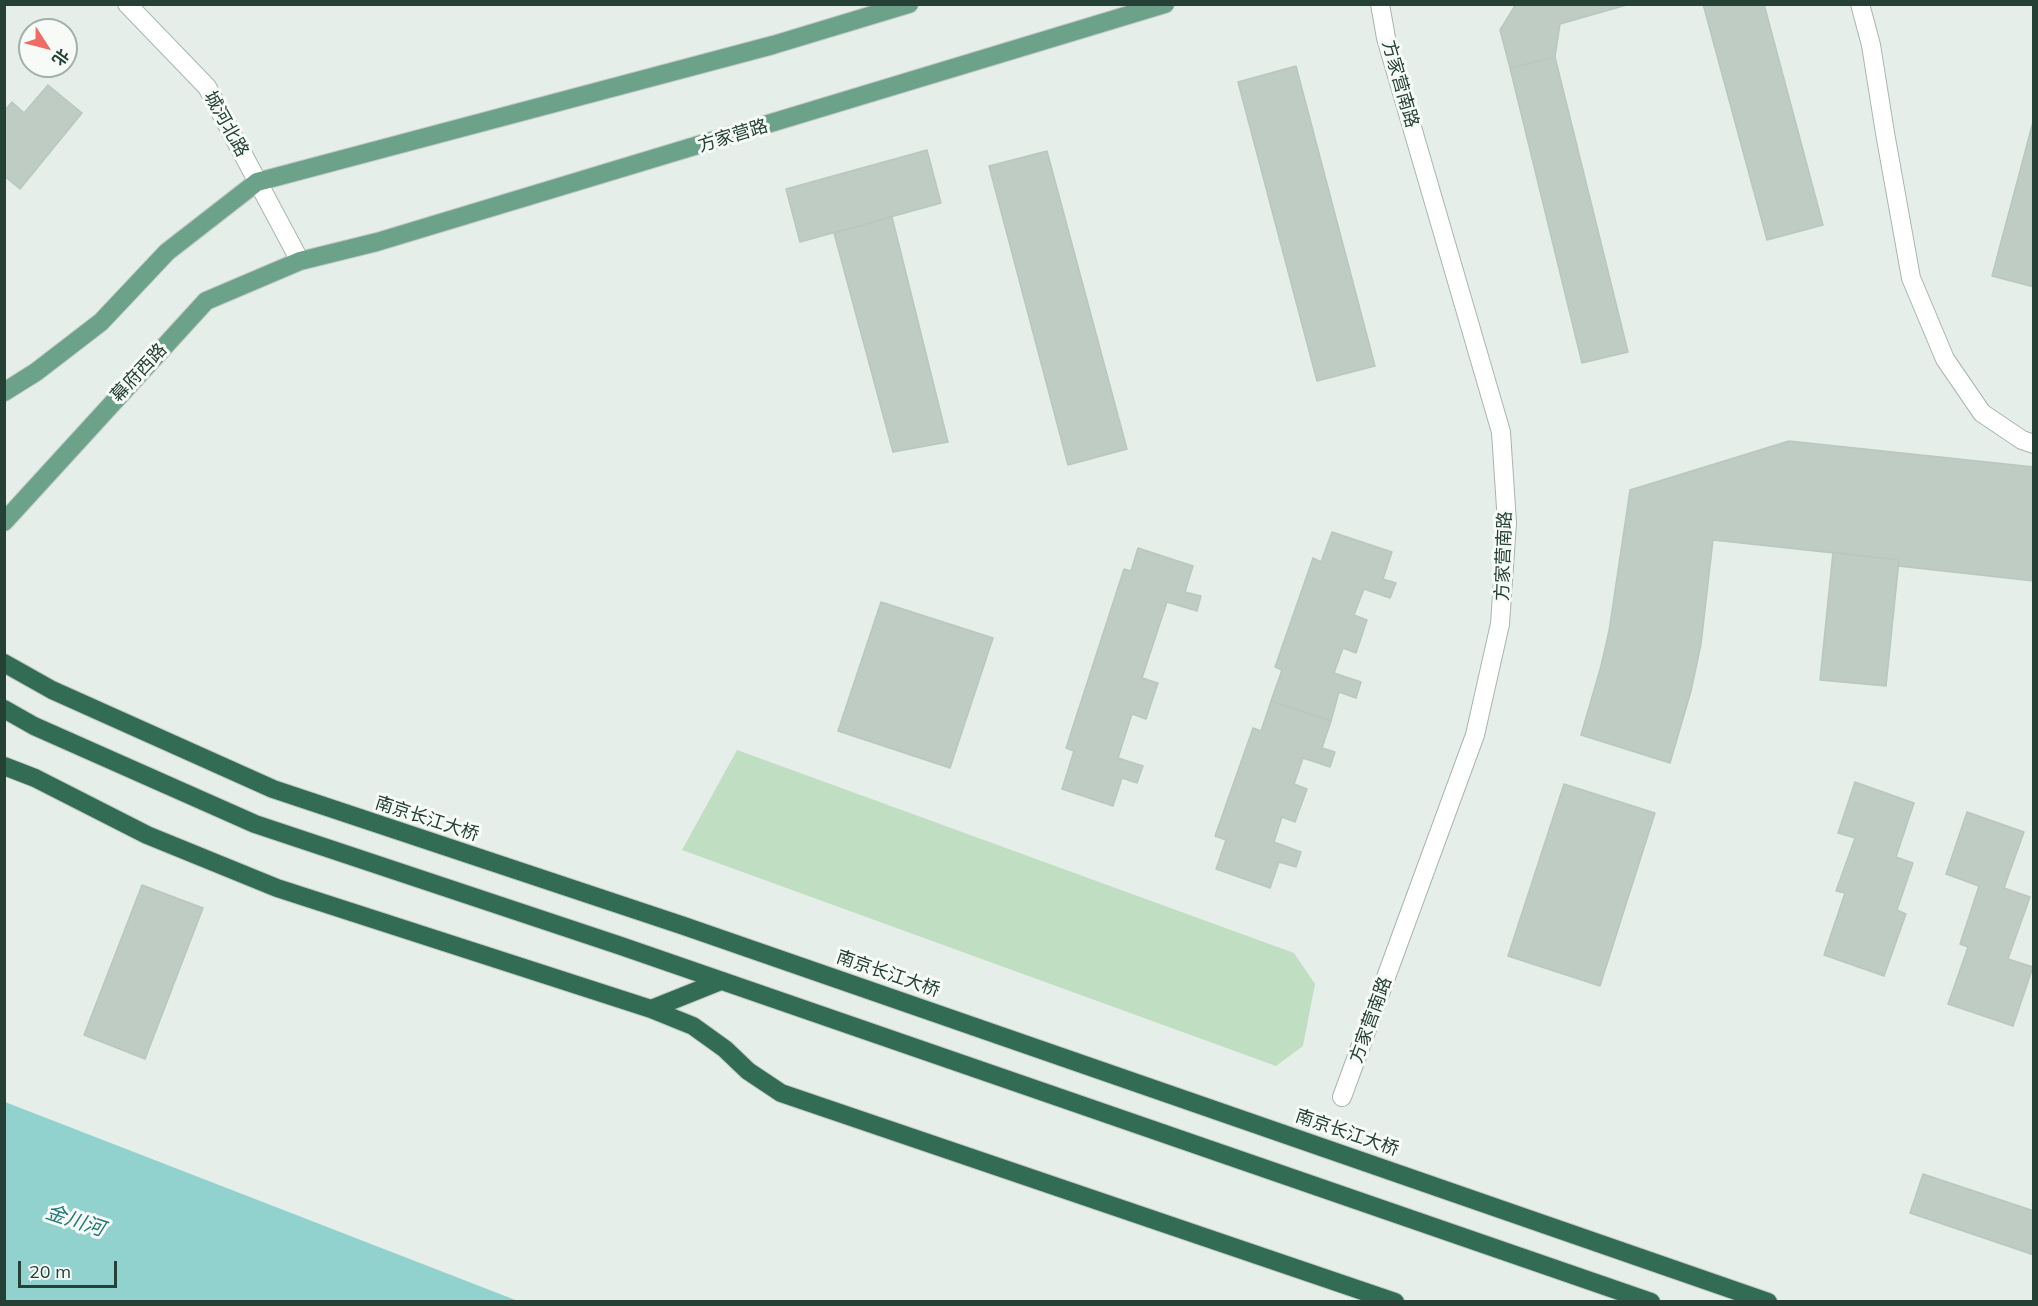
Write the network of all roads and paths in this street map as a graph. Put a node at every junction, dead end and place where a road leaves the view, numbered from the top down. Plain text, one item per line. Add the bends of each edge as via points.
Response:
1 (127, 4) edge
2 (909, 4) edge
3 (1166, 4) edge
4 (1380, 4) edge
5 (1860, 4) edge
6 (257, 182) junction
7 (300, 261) junction
8 (4, 392) edge
9 (2034, 444) edge
10 (4, 522) edge
11 (4, 663) edge
12 (4, 709) edge
13 (4, 766) edge
14 (721, 981) junction
15 (651, 1009) junction
16 (1342, 1097) dead end
17 (1395, 1302) edge
18 (1651, 1302) edge
19 (1768, 1302) edge

1 - 6 street, 城河北路 via 207,87
2 - 6 main road via 773,45
3 - 7 main road, 方家营路 via 377,242
4 - 16 street, 方家营南路 via 1386,39 1501,432 1508,523 1500,624 1475,735
5 - 9 street via 1871,45 1911,278 1945,359 1982,414
6 - 7 street, 城河北路
6 - 8 main road via 166,252 101,322
7 - 10 main road, 幕府西路 via 206,301
11 - 19 highway, 南京长江大桥 via 52,690 273,789 684,926
12 - 14 highway via 255,824
13 - 15 highway via 147,835 277,888
14 - 15 highway
14 - 18 highway
15 - 17 highway via 693,1026 781,1093

